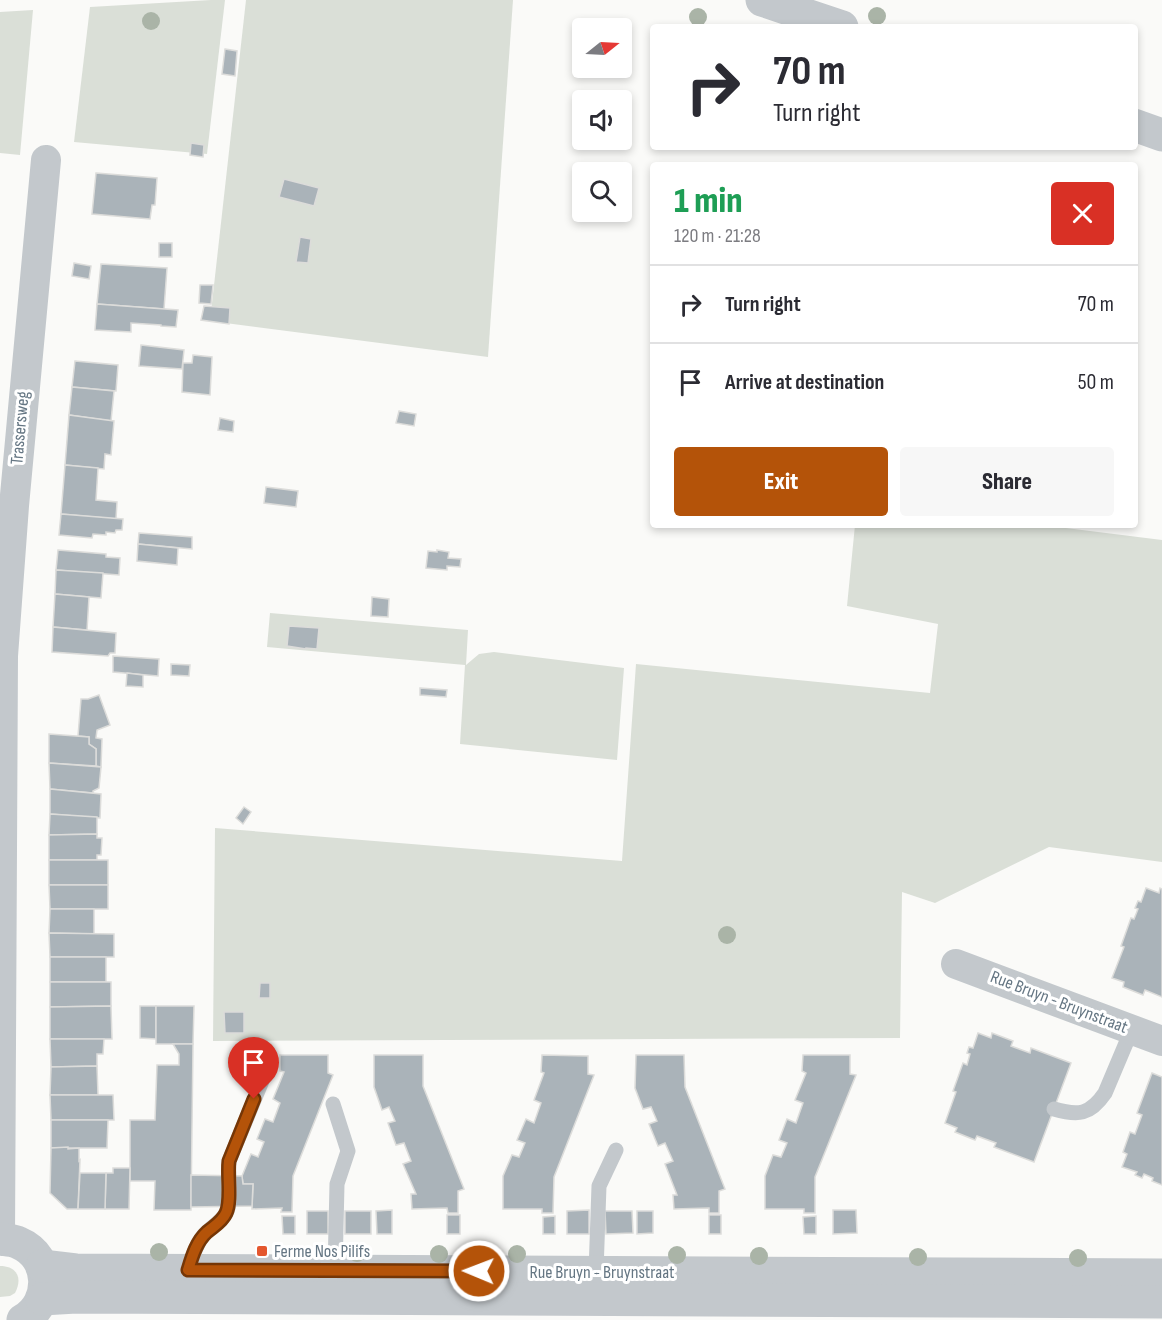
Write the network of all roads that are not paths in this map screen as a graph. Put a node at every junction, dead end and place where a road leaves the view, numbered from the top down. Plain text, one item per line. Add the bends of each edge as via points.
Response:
1 (762, 0) edge
2 (833, 24) edge
3 (1138, 127) edge
4 (1162, 135) edge
5 (46, 160) dead end
6 (956, 964) dead end
7 (1132, 1029) junction
8 (1162, 1041) edge
9 (265, 1057) dead end
10 (333, 1104) dead end
11 (1054, 1109) dead end
12 (616, 1150) dead end
13 (0, 1238) edge
14 (42, 1266) junction
15 (188, 1270) junction
16 (335, 1271) junction
17 (596, 1272) junction
18 (1162, 1275) edge
19 (1162, 1302) edge
20 (32, 1309) edge

1 - 2 street
3 - 4 street
5 - 13 street, Trassersweg via 3,656
6 - 7 street, Rue Bruyn - Bruynstraat
7 - 8 street, Rue Bruyn - Bruynstraat
7 - 11 lane via 1101,1100 1077,1113
9 - 15 lane via 262,1081 229,1161 228,1208 198,1242
10 - 16 lane via 348,1151 337,1184
12 - 17 lane via 599,1186
13 - 14 street via 29,1249
14 - 15 street, Rue Bruyn - Bruynstraat via 68,1270
14 - 20 street, Rue Bruyn - Bruynstraat via 45,1282
15 - 16 street, Rue Bruyn - Bruynstraat
16 - 17 street, Rue Bruyn - Bruynstraat
17 - 18 street, Rue Bruyn - Bruynstraat
19 - 20 street, Rue Bruyn - Bruynstraat via 225,1304 63,1297

